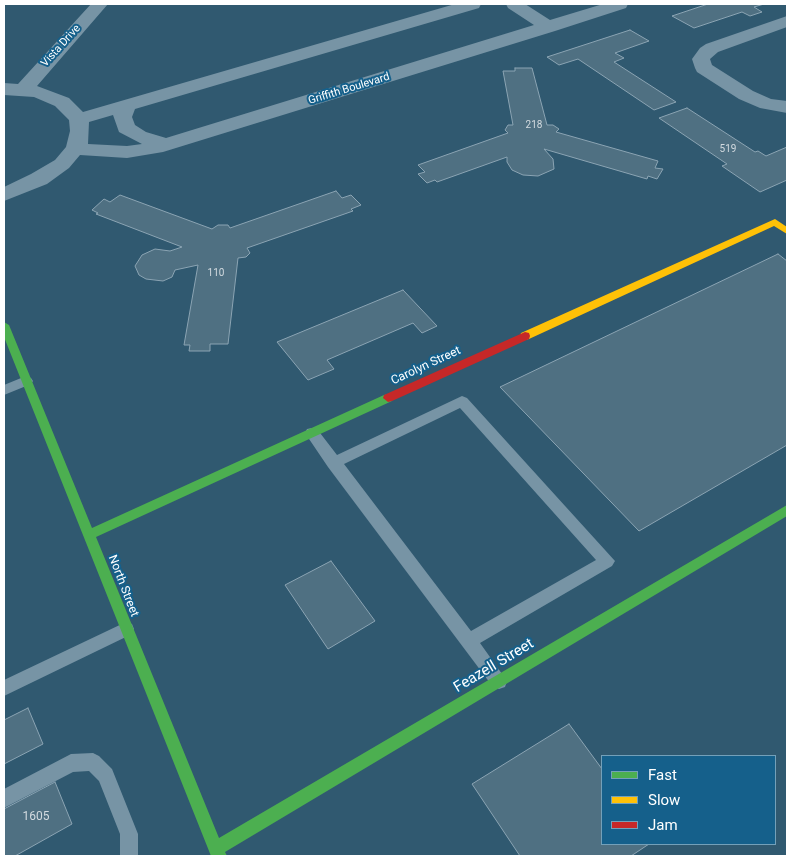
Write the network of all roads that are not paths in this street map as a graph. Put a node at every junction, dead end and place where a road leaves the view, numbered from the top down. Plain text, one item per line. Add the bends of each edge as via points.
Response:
1 (100, 4) edge
2 (473, 4) edge
3 (514, 4) edge
4 (620, 4) edge
5 (787, 21) edge
6 (549, 27) junction
7 (14, 89) edge
8 (127, 105) junction
9 (787, 107) edge
10 (79, 119) junction
11 (168, 145) junction
12 (75, 149) junction
13 (4, 195) edge
14 (787, 230) edge
15 (4, 328) edge
16 (26, 381) junction
17 (4, 390) edge
18 (312, 433) junction
19 (333, 463) junction
20 (787, 510) edge
21 (89, 535) junction
22 (126, 629) junction
23 (469, 641) junction
24 (499, 680) junction
25 (4, 688) edge
26 (4, 799) edge
27 (217, 853) edge
28 (129, 856) edge

1 - 7 street, Vista Drive
2 - 8 street
3 - 6 street
4 - 6 street, Griffith Boulevard
5 - 9 street via 712,48 701,59 704,68 746,95 767,104
6 - 11 street, Griffith Boulevard
7 - 10 street via 52,97
8 - 10 street
8 - 11 street via 122,117 126,128 144,138
10 - 12 street via 79,140
11 - 12 street, Griffith Boulevard via 136,151
12 - 13 street via 52,171
14 - 18 street, Carolyn Street via 775,222
15 - 16 street, North Street
16 - 17 lane
16 - 21 street, North Street
18 - 19 lane
18 - 21 street, Carolyn Street
19 - 23 lane
19 - 23 lane via 462,401 607,560
20 - 24 street, Feazell Street
21 - 22 street, North Street
22 - 25 lane
22 - 27 street, North Street
23 - 24 lane
24 - 27 street, Feazell Street
26 - 28 lane via 71,763 93,762 106,775 129,834

